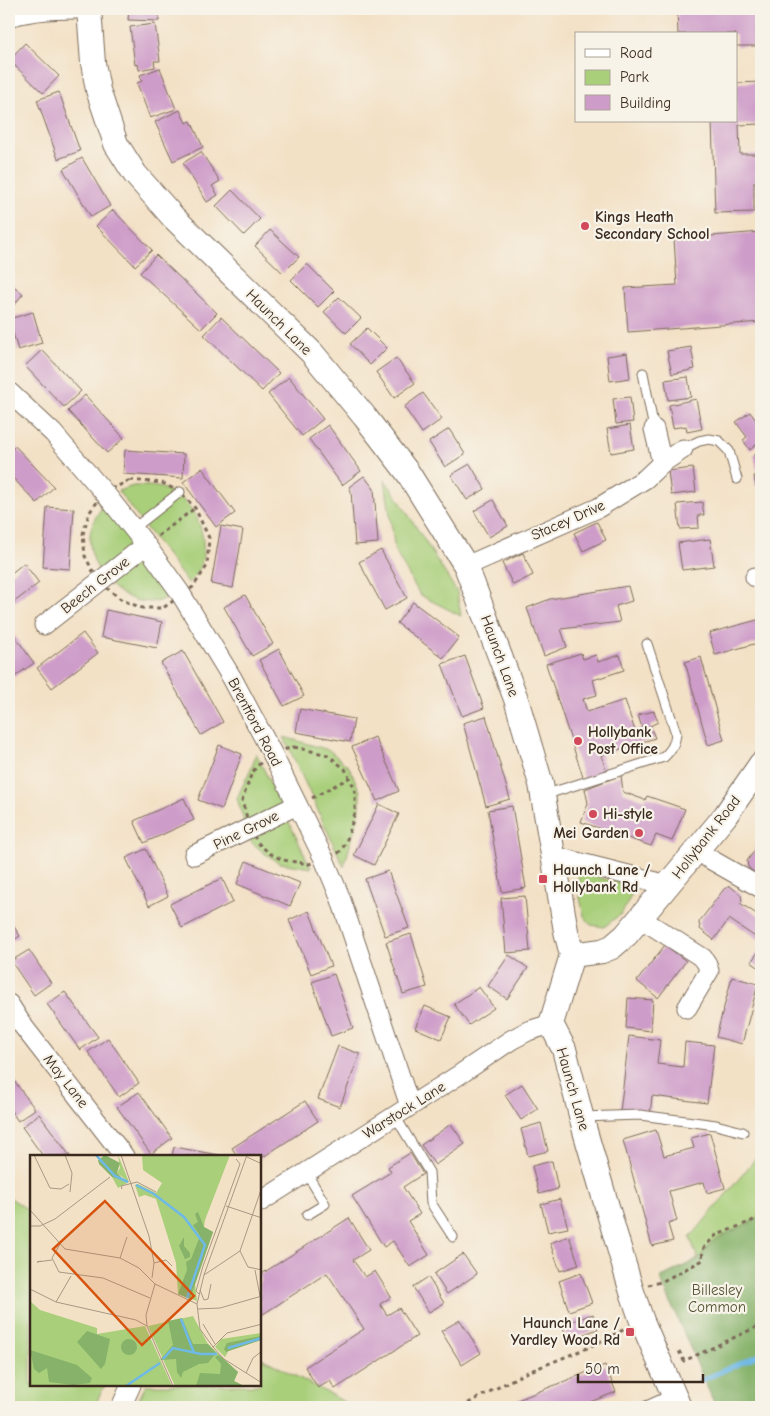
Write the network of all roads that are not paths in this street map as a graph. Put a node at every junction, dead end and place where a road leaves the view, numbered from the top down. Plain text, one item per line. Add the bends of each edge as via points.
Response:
1 (76, 9) edge
2 (88, 9) edge
3 (9, 17) edge
4 (643, 373) dead end
5 (9, 392) edge
6 (654, 429) joint
7 (682, 449) joint
8 (662, 463) junction
9 (737, 479) dead end
10 (180, 492) dead end
11 (133, 529) junction
12 (146, 545) junction
13 (466, 566) junction
14 (44, 625) dead end
15 (648, 644) dead end
16 (761, 764) edge
17 (543, 795) junction
18 (297, 805) junction
19 (698, 850) junction
20 (194, 855) dead end
21 (553, 856) junction
22 (668, 885) junction
23 (761, 888) edge
24 (640, 918) junction
25 (572, 955) junction
26 (9, 1004) edge
27 (687, 1008) dead end
28 (551, 1024) junction
29 (402, 1111) junction
30 (582, 1118) junction
31 (742, 1132) dead end
32 (123, 1155) edge
33 (306, 1172) junction
34 (261, 1201) edge
35 (308, 1215) dead end
36 (453, 1238) dead end
37 (131, 1386) edge
38 (676, 1400) edge
39 (121, 1407) edge
40 (644, 1407) edge

1 - 3 street
2 - 13 street, Haunch Lane via 98,90 116,144 135,174 173,217 330,374 408,473
4 - 6 lane
5 - 11 street, Brentford Road via 53,433
6 - 8 street
7 - 8 street, Stacey Drive
7 - 9 lane via 699,441 719,441 729,451
8 - 13 street, Stacey Drive via 645,479 598,508
10 - 11 lane
11 - 12 street, Brentford Road
12 - 14 street, Beech Grove
12 - 18 street, Brentford Road via 180,591 232,678
13 - 17 street, Haunch Lane via 516,699
15 - 17 lane via 676,733 671,750 664,757
16 - 19 street, Hollybank Road
17 - 21 street, Haunch Lane
18 - 20 street, Pine Grove
18 - 29 street, Brentford Road via 340,897
19 - 22 street, Hollybank Road
19 - 23 street
21 - 22 street, Hollybank Road
21 - 25 street, Haunch Lane
22 - 24 street, Hollybank Road
24 - 25 street, Hollybank Road via 612,947
24 - 27 street via 703,958 707,964 709,970
25 - 28 street
26 - 32 street, May Lane
28 - 29 street, Warstock Lane via 511,1040
28 - 30 street, Haunch Lane via 564,1049
29 - 33 street, Warstock Lane
29 - 36 lane via 429,1172 431,1203
30 - 31 lane via 640,1115 716,1125
30 - 38 street, Haunch Lane via 631,1289
33 - 34 street, Warstock Lane
33 - 35 lane via 325,1204
37 - 39 street
38 - 40 lane

